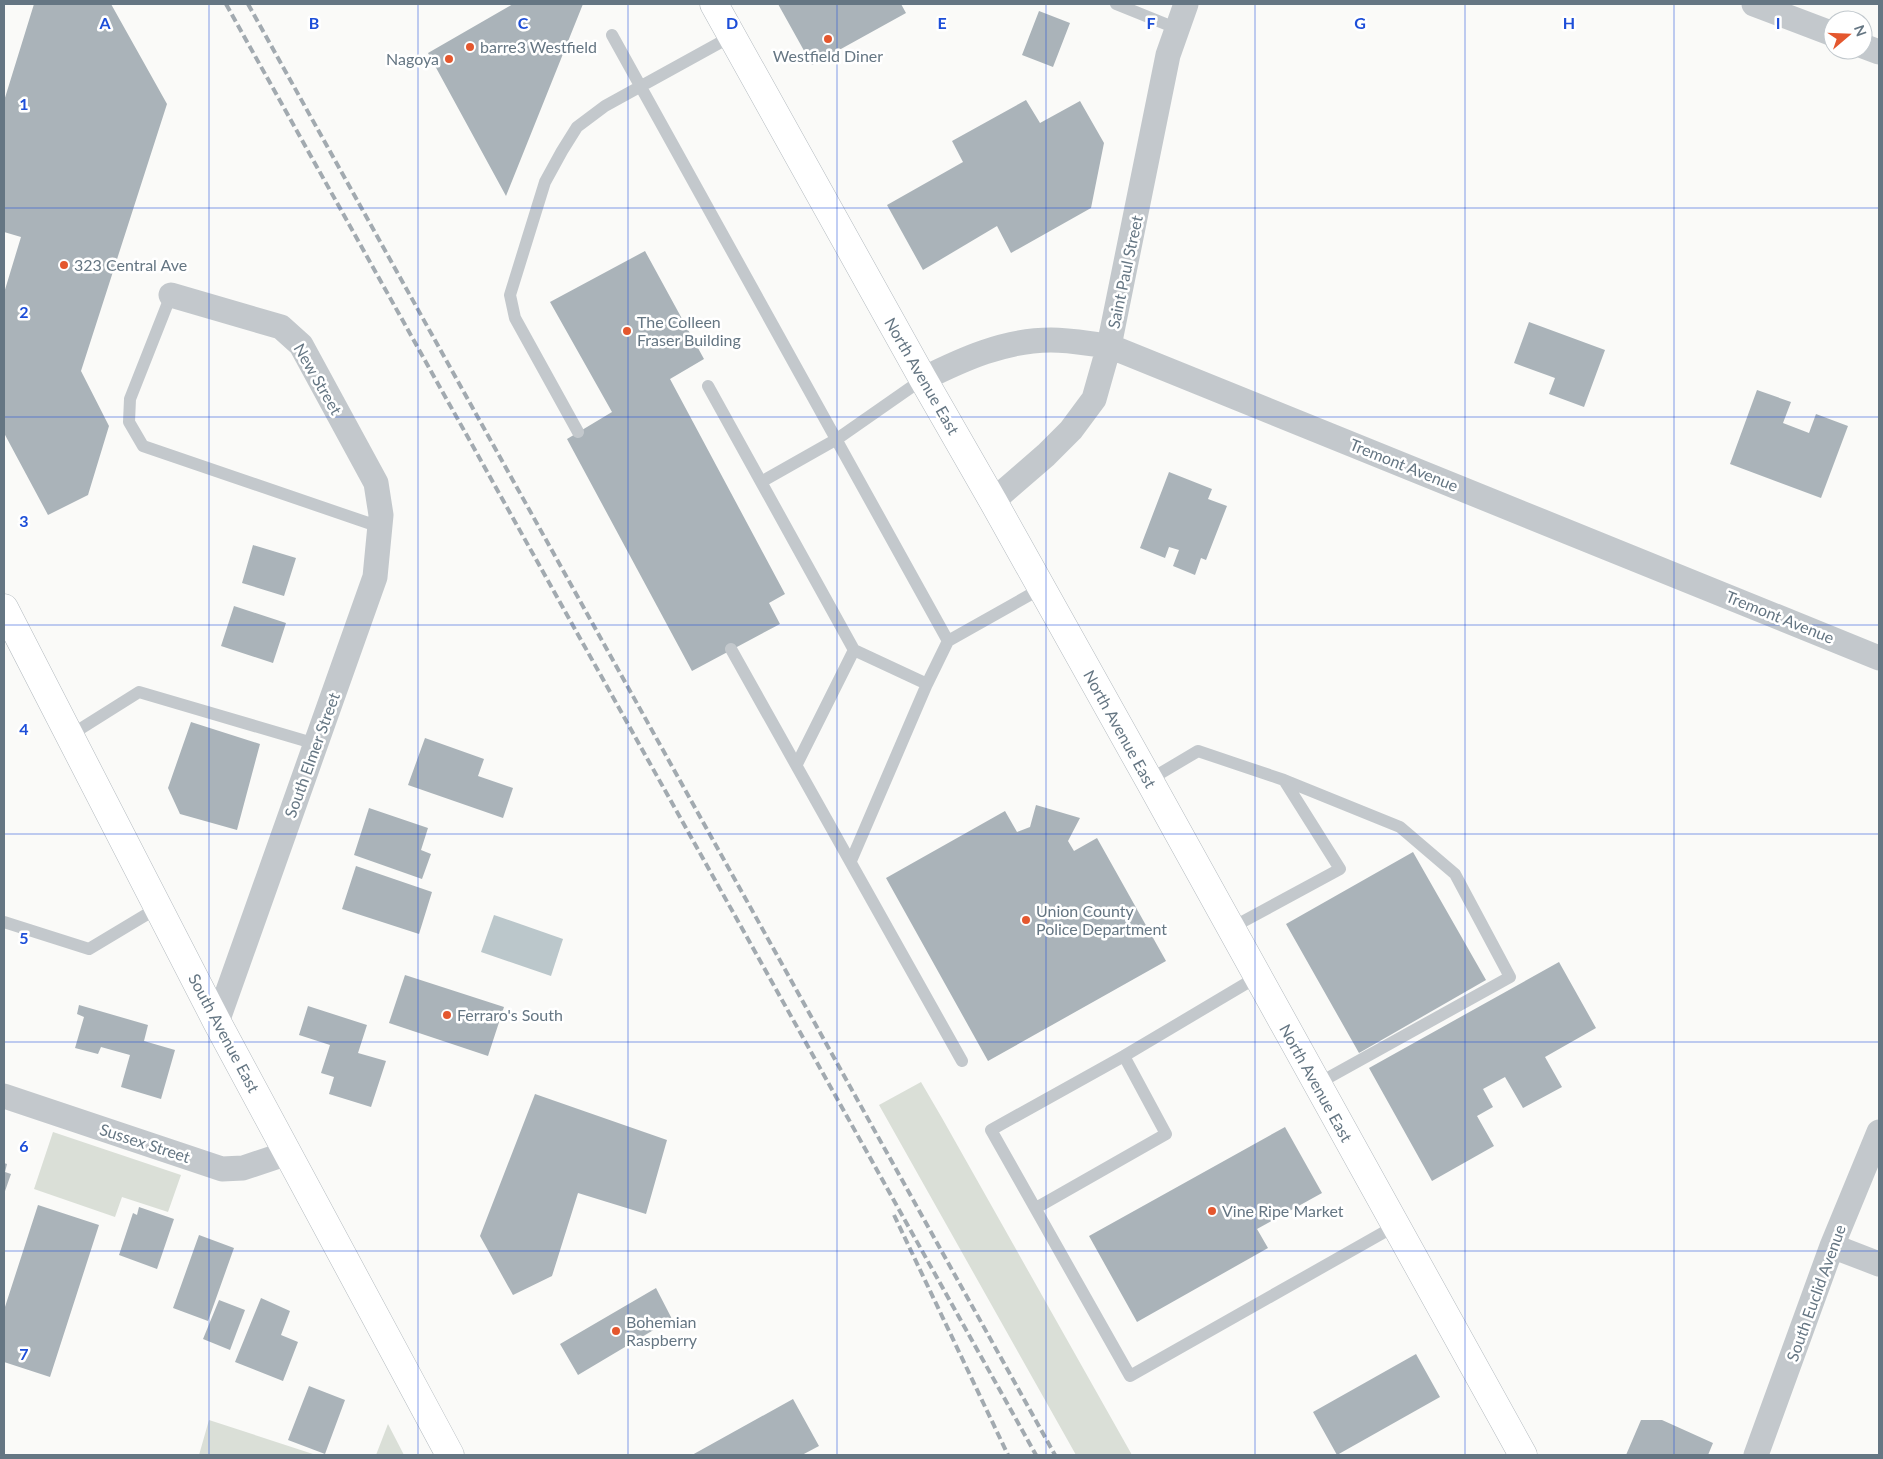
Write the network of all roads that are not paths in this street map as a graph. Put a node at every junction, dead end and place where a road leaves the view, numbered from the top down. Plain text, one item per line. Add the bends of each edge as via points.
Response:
1 (714, 4) edge
2 (1116, 4) edge
3 (1186, 4) edge
4 (1754, 4) edge
5 (1178, 28) junction
6 (1823, 30) edge
7 (612, 35) dead end
8 (732, 36) junction
9 (640, 88) junction
10 (171, 295) joint
11 (1109, 346) junction
12 (923, 379) junction
13 (708, 386) dead end
14 (578, 432) dead end
15 (836, 439) junction
16 (761, 482) junction
17 (376, 483) joint
18 (993, 501) junction
19 (380, 527) junction
20 (1042, 588) junction
21 (4, 608) edge
22 (948, 641) junction
23 (731, 649) dead end
24 (854, 650) junction
25 (1879, 658) edge
26 (927, 684) junction
27 (70, 736) junction
28 (316, 744) junction
29 (797, 764) junction
30 (1149, 780) junction
31 (1284, 780) junction
32 (851, 861) junction
33 (159, 907) junction
34 (4, 922) edge
35 (1231, 928) junction
36 (1257, 978) junction
37 (218, 1022) junction
38 (1124, 1056) junction
39 (962, 1061) dead end
40 (1317, 1084) junction
41 (4, 1096) edge
42 (1879, 1132) edge
43 (288, 1153) junction
44 (1036, 1208) junction
45 (1395, 1226) junction
46 (1832, 1246) junction
47 (1879, 1264) edge
48 (450, 1455) edge
49 (1523, 1455) edge
50 (1756, 1455) edge

1 - 8 main road, North Avenue East
2 - 5 lane
3 - 5 street, Saint Paul Street
4 - 6 street
5 - 11 street, Saint Paul Street via 1168,55
7 - 9 lane
8 - 9 lane
8 - 12 main road, North Avenue East
9 - 14 lane via 605,106 577,127 545,182 510,295 515,318
9 - 15 lane
10 - 17 street, New Street via 282,327 301,345
10 - 19 lane via 130,399 128,422 143,446
11 - 12 street, Tremont Avenue via 1051,340 1009,345 963,359
11 - 18 street, Saint Paul Street via 1094,399 1071,430
11 - 25 street, Tremont Avenue
12 - 15 lane
12 - 18 main road, North Avenue East
13 - 16 lane
15 - 16 lane
15 - 22 lane
16 - 24 lane
17 - 19 street, South Elmer Street
18 - 20 main road, North Avenue East
19 - 28 street, South Elmer Street via 376,577
20 - 22 lane
20 - 30 main road, North Avenue East
21 - 27 main road, South Avenue East
22 - 26 lane
23 - 29 lane
24 - 26 lane
24 - 29 lane
26 - 32 lane
27 - 28 lane via 139,692
27 - 33 main road, South Avenue East
28 - 37 street, South Elmer Street
29 - 32 lane
30 - 31 lane via 1198,751
30 - 35 main road, North Avenue East
31 - 35 lane via 1340,869
31 - 40 lane via 1400,828 1455,874 1510,977
32 - 39 lane
33 - 34 lane via 89,949
33 - 37 main road, South Avenue East
35 - 36 main road, North Avenue East
36 - 38 lane
36 - 40 main road, North Avenue East
37 - 43 main road, South Avenue East
38 - 44 lane via 1166,1134
38 - 44 lane via 991,1130
40 - 45 main road, North Avenue East
41 - 43 street, Sussex Street via 222,1169 243,1168
42 - 46 street, South Euclid Avenue
43 - 48 main road, South Avenue East
44 - 45 lane via 1130,1376
45 - 49 main road, North Avenue East
46 - 47 street
46 - 50 street, South Euclid Avenue

